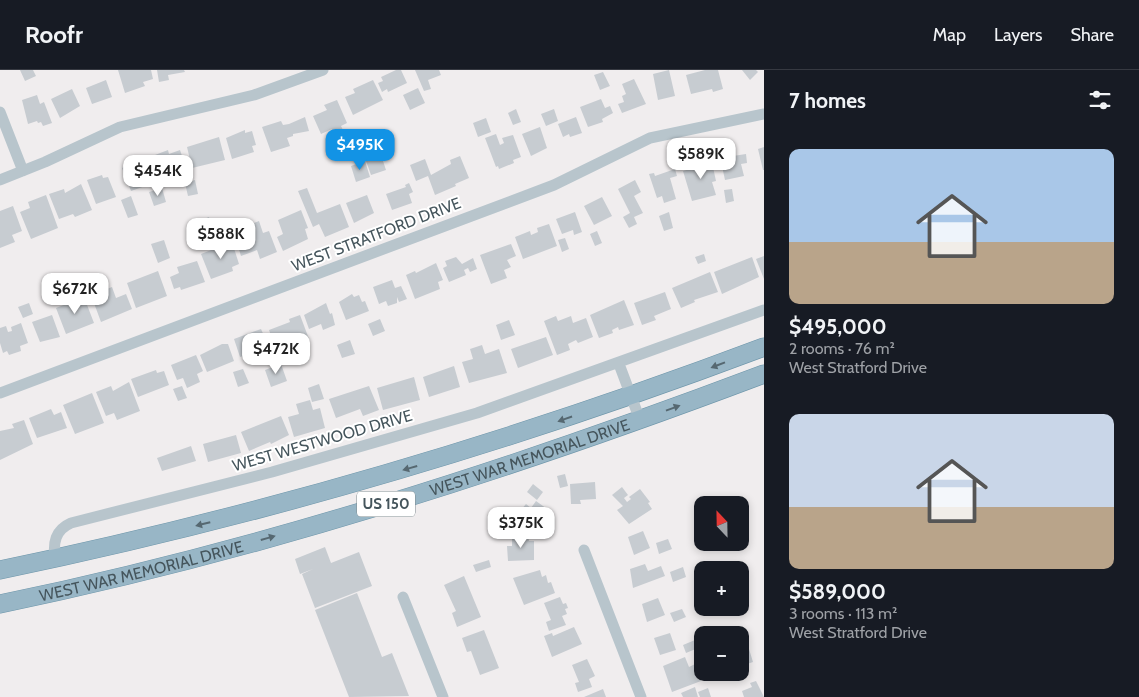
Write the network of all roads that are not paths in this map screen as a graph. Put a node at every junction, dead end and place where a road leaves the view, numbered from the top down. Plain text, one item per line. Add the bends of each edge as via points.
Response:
1 (323, 70) edge
2 (764, 109) edge
3 (0, 112) edge
4 (764, 114) edge
5 (733, 121) junction
6 (23, 171) junction
7 (0, 180) edge
8 (764, 310) edge
9 (764, 347) edge
10 (619, 364) junction
11 (764, 374) edge
12 (0, 393) edge
13 (631, 396) junction
14 (640, 420) junction
15 (584, 550) dead end
16 (55, 556) junction
17 (0, 563) edge
18 (0, 570) edge
19 (404, 597) dead end
20 (0, 604) edge
21 (443, 697) edge
22 (641, 697) edge

1 - 6 street via 254,95 120,127
2 - 5 street
3 - 6 street
4 - 5 street, WEST STRATFORD DRIVE
5 - 12 street, WEST STRATFORD DRIVE via 642,141 554,185
6 - 7 street
8 - 10 street, WEST WESTWOOD DRIVE
9 -> 13 highway, WEST WAR MEMORIAL DRIVE / US 150
10 - 13 street
10 - 16 street, WEST WESTWOOD DRIVE via 477,413 361,447 70,523 56,536
14 -> 11 highway, WEST WAR MEMORIAL DRIVE / US 150
13 - 14 street
13 -> 16 highway, WEST WAR MEMORIAL DRIVE / US 150 via 418,466 287,503
20 -> 14 highway, WEST WAR MEMORIAL DRIVE / US 150 via 138,573 319,524 498,469
15 - 22 street
16 - 17 highway
16 - 18 highway, WEST WAR MEMORIAL DRIVE / US 150
19 - 21 street

